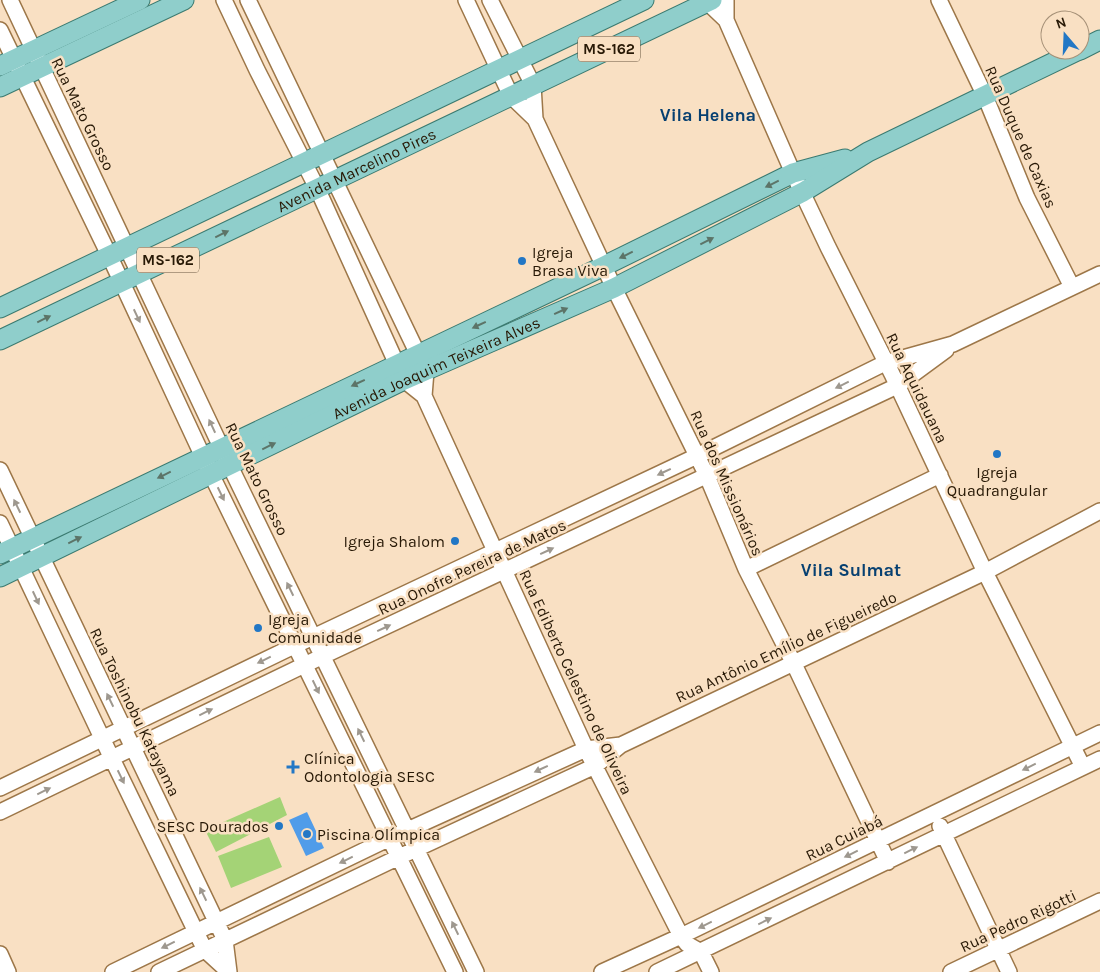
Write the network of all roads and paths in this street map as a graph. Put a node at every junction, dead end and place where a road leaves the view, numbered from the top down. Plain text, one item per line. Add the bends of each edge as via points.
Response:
1 (10, 0) edge
2 (140, 0) edge
3 (184, 0) edge
4 (224, 0) edge
5 (248, 0) edge
6 (466, 0) edge
7 (490, 0) edge
8 (644, 0) edge
9 (726, 0) edge
10 (939, 0) edge
11 (708, 1) edge
12 (726, 20) junction
13 (0, 30) edge
14 (32, 50) junction
15 (277, 60) junction
16 (520, 60) junction
17 (1059, 60) edge
18 (6, 62) edge
19 (40, 67) junction
20 (257, 70) junction
21 (500, 70) junction
22 (21, 76) junction
23 (533, 85) junction
24 (0, 87) edge
25 (511, 96) junction
26 (985, 96) junction
27 (534, 119) junction
28 (868, 152) junction
29 (322, 153) junction
30 (303, 162) junction
31 (793, 173) junction
32 (335, 179) junction
33 (317, 188) junction
34 (802, 192) junction
35 (128, 247) junction
36 (109, 256) junction
37 (604, 266) junction
38 (140, 273) junction
39 (1100, 274) edge
40 (121, 282) junction
41 (1072, 287) junction
42 (614, 288) junction
43 (0, 308) edge
44 (0, 340) edge
45 (954, 344) junction
46 (418, 354) junction
47 (885, 363) junction
48 (426, 371) junction
49 (401, 372) junction
50 (897, 386) junction
51 (424, 396) junction
52 (222, 447) junction
53 (203, 456) junction
54 (697, 456) junction
55 (230, 466) junction
56 (0, 470) edge
57 (212, 474) junction
58 (707, 476) junction
59 (940, 476) junction
60 (1100, 512) edge
61 (0, 523) edge
62 (32, 538) junction
63 (6, 551) edge
64 (495, 552) junction
65 (41, 556) junction
66 (21, 566) junction
67 (746, 569) junction
68 (504, 571) junction
69 (985, 572) junction
70 (0, 577) edge
71 (313, 637) junction
72 (294, 646) junction
73 (323, 656) junction
74 (794, 664) junction
75 (305, 665) junction
76 (173, 704) junction
77 (183, 724) junction
78 (123, 728) junction
79 (1100, 733) edge
80 (102, 738) junction
81 (621, 745) junction
82 (1072, 746) junction
83 (133, 748) junction
84 (586, 749) junction
85 (112, 757) junction
86 (1100, 759) edge
87 (595, 766) junction
88 (1082, 767) junction
89 (0, 788) edge
90 (0, 812) edge
91 (935, 814) junction
92 (408, 831) junction
93 (944, 834) junction
94 (390, 838) junction
95 (878, 842) junction
96 (417, 849) junction
97 (399, 857) junction
98 (888, 862) junction
99 (1100, 902) edge
100 (216, 922) junction
101 (196, 932) junction
102 (681, 936) junction
103 (225, 940) junction
104 (205, 950) junction
105 (999, 950) junction
106 (701, 952) junction
107 (0, 954) edge
108 (8, 972) edge
109 (113, 972) edge
110 (159, 972) edge
111 (455, 972) edge
112 (476, 972) edge
113 (602, 972) edge
114 (657, 972) edge
115 (710, 972) edge
116 (951, 972) edge
117 (1009, 972) edge

1 - 14 street, Rua Mato Grosso
2 - 14 main road
3 - 19 main road
4 - 20 street, Rua Ediberto Celestino de Oliveira
5 - 15 street, Rua Ediberto Celestino de Oliveira
6 - 21 street, Rua dos Missionários
7 - 16 street, Rua dos Missionários
8 - 16 main road, Avenida Marcelino Pires / MS-162
9 - 12 street, Rua Aquidauana
10 - 26 street, Rua Duque de Caxias
11 - 12 street, Rua Aquidauana
11 - 23 main road, Avenida Marcelino Pires / MS-162
12 - 31 street, Rua Aquidauana
13 - 18 street
14 - 18 main road
14 - 19 street, Rua Mato Grosso
15 - 20 street
15 - 29 street, Rua Ediberto Celestino de Oliveira
16 - 21 main road, Avenida Marcelino Pires / MS-162
16 - 23 street, Rua dos Missionários
17 - 26 main road, Avenida Joaquim Teixeira Alves
18 - 22 street
19 - 22 main road
19 - 35 street, Rua Mato Grosso
20 - 30 street, Rua Ediberto Celestino de Oliveira
21 - 25 street, Rua dos Missionários
21 - 29 main road, Avenida Marcelino Pires / MS-162
22 - 24 main road
22 - 36 street
23 - 25 main road, Avenida Marcelino Pires / MS-162
23 - 27 street, Rua dos Missionários
25 - 27 street, Rua dos Missionários
25 - 32 main road, Avenida Marcelino Pires / MS-162
26 - 28 main road, Avenida Joaquim Teixeira Alves
26 - 41 street, Rua Duque de Caxias via 1028,198
27 - 37 street, Rua dos Missionários
28 - 31 main road, Avenida Joaquim Teixeira Alves
28 - 34 main road, Avenida Joaquim Teixeira Alves
29 - 30 main road, Avenida Marcelino Pires / MS-162
29 - 32 street, Rua Ediberto Celestino de Oliveira
30 - 33 street, Rua Ediberto Celestino de Oliveira
30 - 35 main road, Avenida Marcelino Pires / MS-162
31 - 34 street, Rua Aquidauana
31 -> 37 main road, Avenida Joaquim Teixeira Alves
32 - 33 main road, Avenida Marcelino Pires / MS-162
32 - 46 street, Rua Ediberto Celestino de Oliveira
38 -> 33 main road, Avenida Marcelino Pires / MS-162
33 - 49 street, Rua Ediberto Celestino de Oliveira
42 -> 34 main road, Avenida Joaquim Teixeira Alves
34 - 47 street, Rua Aquidauana
35 - 36 main road, Avenida Marcelino Pires / MS-162
35 - 38 street, Rua Mato Grosso
36 - 40 street
36 - 43 main road, Avenida Marcelino Pires / MS-162
37 - 42 street, Rua dos Missionários
37 -> 46 main road, Avenida Joaquim Teixeira Alves
38 - 40 main road, Avenida Marcelino Pires / MS-162
52 -> 38 street, Rua Mato Grosso
39 - 41 street, Rua Onofre Pereira de Matos
44 -> 40 main road, Avenida Marcelino Pires / MS-162
40 -> 53 street
41 - 45 street, Rua Onofre Pereira de Matos
48 -> 42 main road, Avenida Joaquim Teixeira Alves
42 - 54 street, Rua dos Missionários
45 - 47 street, Rua Onofre Pereira de Matos
45 - 50 street, Rua Onofre Pereira de Matos
46 - 48 street, Rua Ediberto Celestino de Oliveira
46 - 49 main road, Avenida Joaquim Teixeira Alves
47 - 50 street, Rua Aquidauana
47 -> 54 street, Rua Onofre Pereira de Matos
48 - 49 main road, Avenida Joaquim Teixeira Alves
48 - 51 street, Rua Ediberto Celestino de Oliveira
49 - 51 street, Rua Ediberto Celestino de Oliveira
49 -> 52 main road, Avenida Joaquim Teixeira Alves
55 -> 49 main road, Avenida Joaquim Teixeira Alves
50 - 58 street, Rua Onofre Pereira de Matos
50 - 59 street, Rua Aquidauana
51 - 64 street, Rua Ediberto Celestino de Oliveira
52 - 53 main road, Avenida Joaquim Teixeira Alves
52 - 55 street, Rua Mato Grosso
53 - 57 street
53 -> 62 main road, Avenida Joaquim Teixeira Alves
54 - 58 street, Rua dos Missionários
54 -> 64 street, Rua Onofre Pereira de Matos
55 - 57 main road, Avenida Joaquim Teixeira Alves
71 -> 55 street, Rua Mato Grosso
62 -> 56 street, Rua Toshinobu Katayama
65 -> 57 main road, Avenida Joaquim Teixeira Alves
57 -> 72 street
58 - 67 street, Rua dos Missionários
68 -> 58 street, Rua Onofre Pereira de Matos
59 - 67 street
59 - 69 street, Rua Aquidauana
60 - 69 street, Rua Antônio Emílio de Figueiredo
61 - 63 street, Rua Toshinobu Katayama
62 - 63 main road, Avenida Joaquim Teixeira Alves
62 - 65 street, Rua Toshinobu Katayama
63 - 66 street, Rua Toshinobu Katayama
64 - 68 street, Rua Ediberto Celestino de Oliveira
64 - 71 street, Rua Onofre Pereira de Matos
65 - 66 main road, Avenida Joaquim Teixeira Alves
78 -> 65 street, Rua Toshinobu Katayama
66 - 70 main road, Avenida Joaquim Teixeira Alves
66 -> 80 street, Rua Toshinobu Katayama
67 - 74 street, Rua dos Missionários
73 -> 68 street, Rua Onofre Pereira de Matos
68 - 84 street, Rua Ediberto Celestino de Oliveira
69 - 74 street, Rua Antônio Emílio de Figueiredo
69 - 82 street, Rua Aquidauana
71 - 72 street, Rua Onofre Pereira de Matos
71 - 73 street, Rua Mato Grosso
72 - 75 street
72 -> 76 street, Rua Onofre Pereira de Matos
73 - 75 street, Rua Onofre Pereira de Matos
92 -> 73 street, Rua Mato Grosso
74 - 81 street, Rua Antônio Emílio de Figueiredo
74 - 95 street, Rua dos Missionários
77 -> 75 street, Rua Onofre Pereira de Matos
75 -> 94 street
76 - 77 street
76 - 78 street, Rua Onofre Pereira de Matos
77 - 83 street, Rua Onofre Pereira de Matos
78 - 80 street, Rua Onofre Pereira de Matos
78 - 83 street, Rua Toshinobu Katayama
79 - 82 street, Rua Cuiabá
80 - 85 street, Rua Toshinobu Katayama
80 - 89 street, Rua Onofre Pereira de Matos
81 - 84 street, Rua Antônio Emílio de Figueiredo
81 - 87 street, Rua Antônio Emílio de Figueiredo
82 - 88 street, Rua Aquidauana
82 -> 91 street, Rua Cuiabá
83 - 85 street, Rua Onofre Pereira de Matos
100 -> 83 street, Rua Toshinobu Katayama
84 - 87 street, Rua Ediberto Celestino de Oliveira
84 -> 92 street, Rua Antônio Emílio de Figueiredo
90 -> 85 street, Rua Onofre Pereira de Matos
85 -> 101 street, Rua Toshinobu Katayama
86 - 88 street
87 - 96 street, Rua Antônio Emílio de Figueiredo
87 - 102 street, Rua Ediberto Celestino de Oliveira
88 - 93 street
91 - 93 street
91 - 95 street, Rua Cuiabá
92 - 94 street, Rua Antônio Emílio de Figueiredo
92 - 96 street, Rua Mato Grosso
98 -> 93 street
93 - 105 street
94 - 97 street
94 -> 100 street, Rua Antônio Emílio de Figueiredo
95 - 98 street, Rua dos Missionários
95 -> 102 street, Rua Cuiabá
96 - 97 street, Rua Antônio Emílio de Figueiredo
112 -> 96 street, Rua Mato Grosso
97 - 103 street, Rua Antônio Emílio de Figueiredo
97 - 111 street
106 -> 98 street
99 - 105 street, Rua Pedro Rigotti
100 - 101 street, Rua Antônio Emílio de Figueiredo
100 - 103 street, Rua Toshinobu Katayama
101 - 104 street, Rua Toshinobu Katayama
101 -> 109 street, Rua Antônio Emílio de Figueiredo
102 - 106 street, Rua Ediberto Celestino de Oliveira
102 - 113 street, Rua Cuiabá
103 - 104 street, Rua Antônio Emílio de Figueiredo
103 - 104 street, Rua Toshinobu Katayama via 229,972
104 - 110 street, Rua Antônio Emílio de Figueiredo
105 - 116 street, Rua Pedro Rigotti
105 - 117 street
106 - 114 street
106 - 115 street, Rua Ediberto Celestino de Oliveira
107 - 108 street

